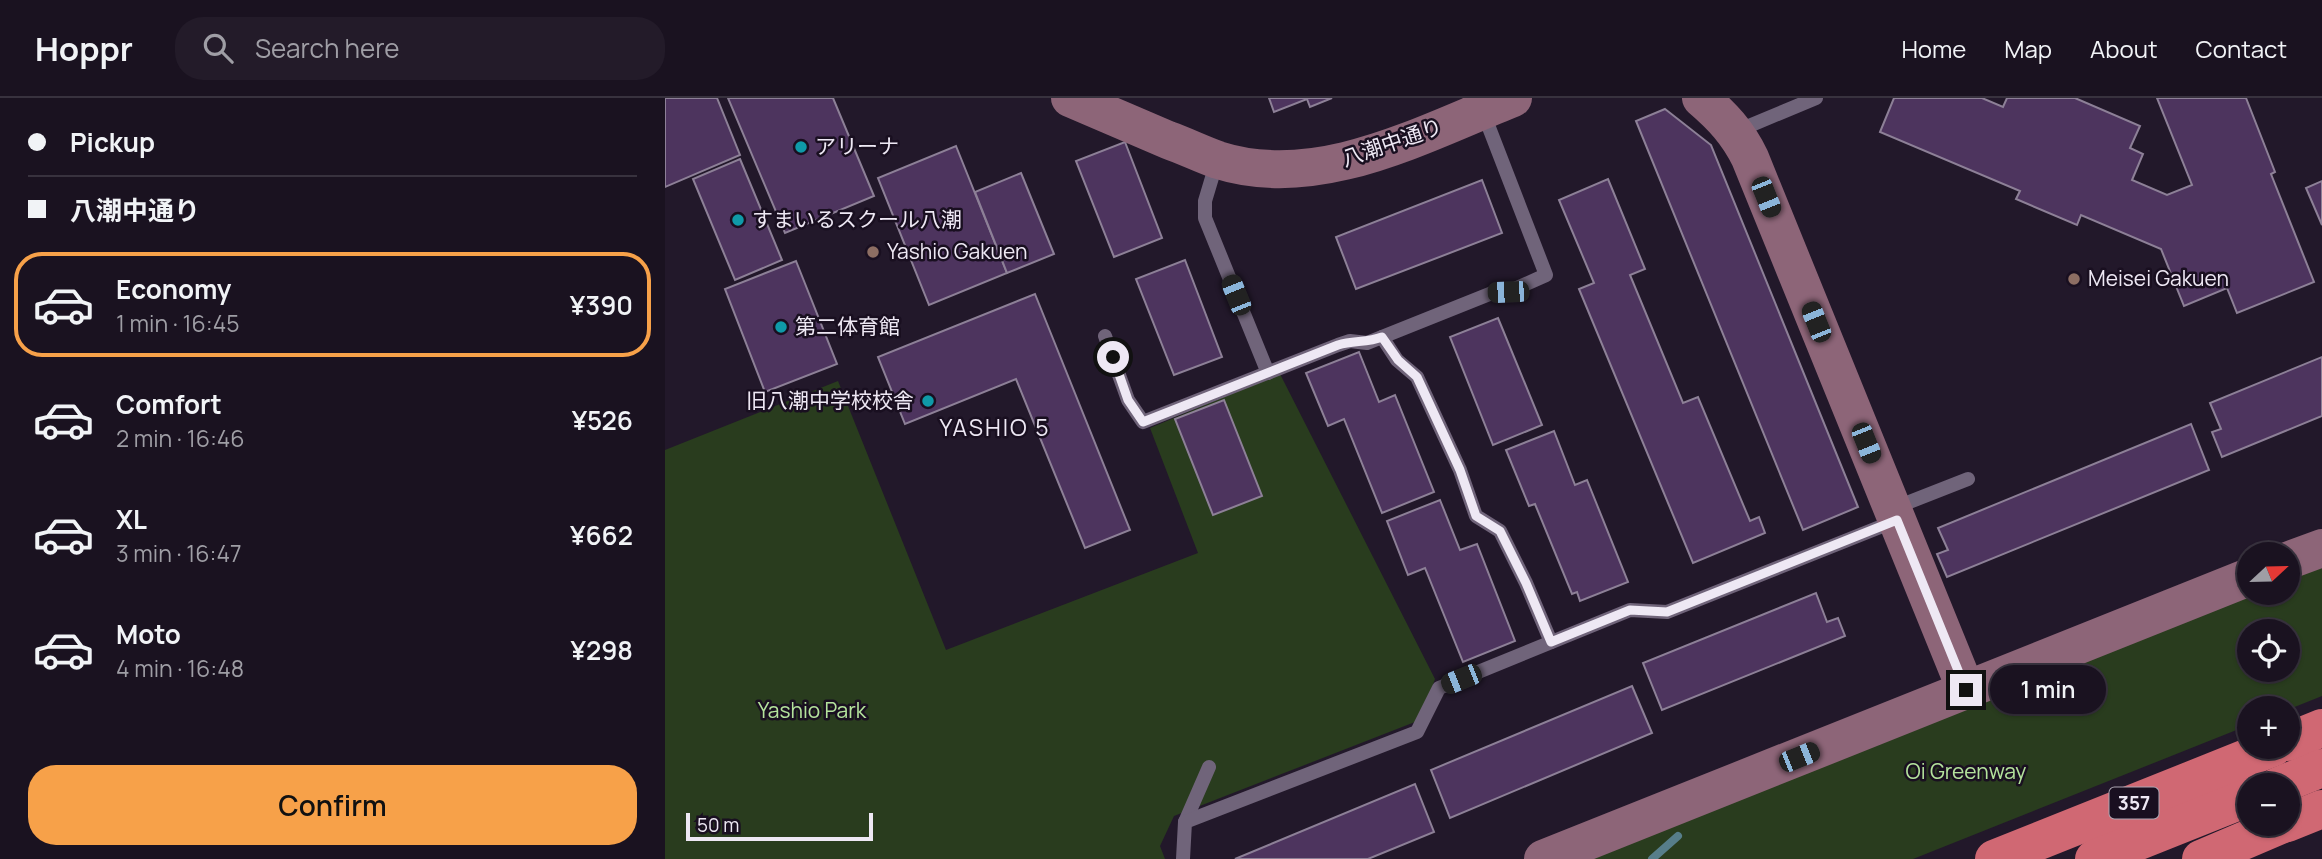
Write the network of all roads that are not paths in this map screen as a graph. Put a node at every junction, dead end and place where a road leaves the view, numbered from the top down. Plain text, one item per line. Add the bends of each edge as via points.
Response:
1 (1701, 98) edge
2 (1816, 98) edge
3 (1073, 99) edge
4 (1491, 102) edge
5 (1736, 132) junction
6 (1217, 160) junction
7 (1105, 336) dead end
8 (1382, 337) junction
9 (1268, 373) junction
10 (1968, 479) dead end
11 (1895, 515) junction
12 (2322, 548) edge
13 (2300, 556) edge
14 (2237, 582) edge
15 (1551, 642) junction
16 (1966, 690) junction
17 (2322, 728) edge
18 (2300, 737) edge
19 (2244, 759) edge
20 (1209, 767) dead end
21 (2322, 768) edge
22 (2300, 777) edge
23 (2237, 802) edge
24 (2322, 809) edge
25 (2300, 817) edge
26 (1185, 822) junction
27 (2255, 836) edge
28 (1183, 859) edge
29 (1543, 859) edge
30 (1994, 859) edge
31 (2094, 859) edge
32 (2201, 859) edge

1 - 5 street
2 - 5 lane
3 - 6 street, 八潮中通り
4 - 6 street, 八潮中通り via 1372,154 1330,165 1275,169
4 - 8 lane via 1546,275
5 - 11 street
6 - 9 lane via 1205,218
7 - 9 lane via 1128,400 1143,422
8 - 9 lane via 1367,343 1350,341
8 - 15 lane via 1417,377 1476,516 1500,531
10 - 11 lane
11 - 15 lane via 1667,612 1630,610
11 - 16 street
12 - 13 street
14 - 16 street
15 - 26 lane via 1439,688 1417,732
16 - 29 street
17 - 18 highway
19 - 30 highway, 357
20 - 26 lane
21 - 22 highway
23 - 31 highway, 357
24 - 25 highway
26 - 28 lane
27 - 32 highway

